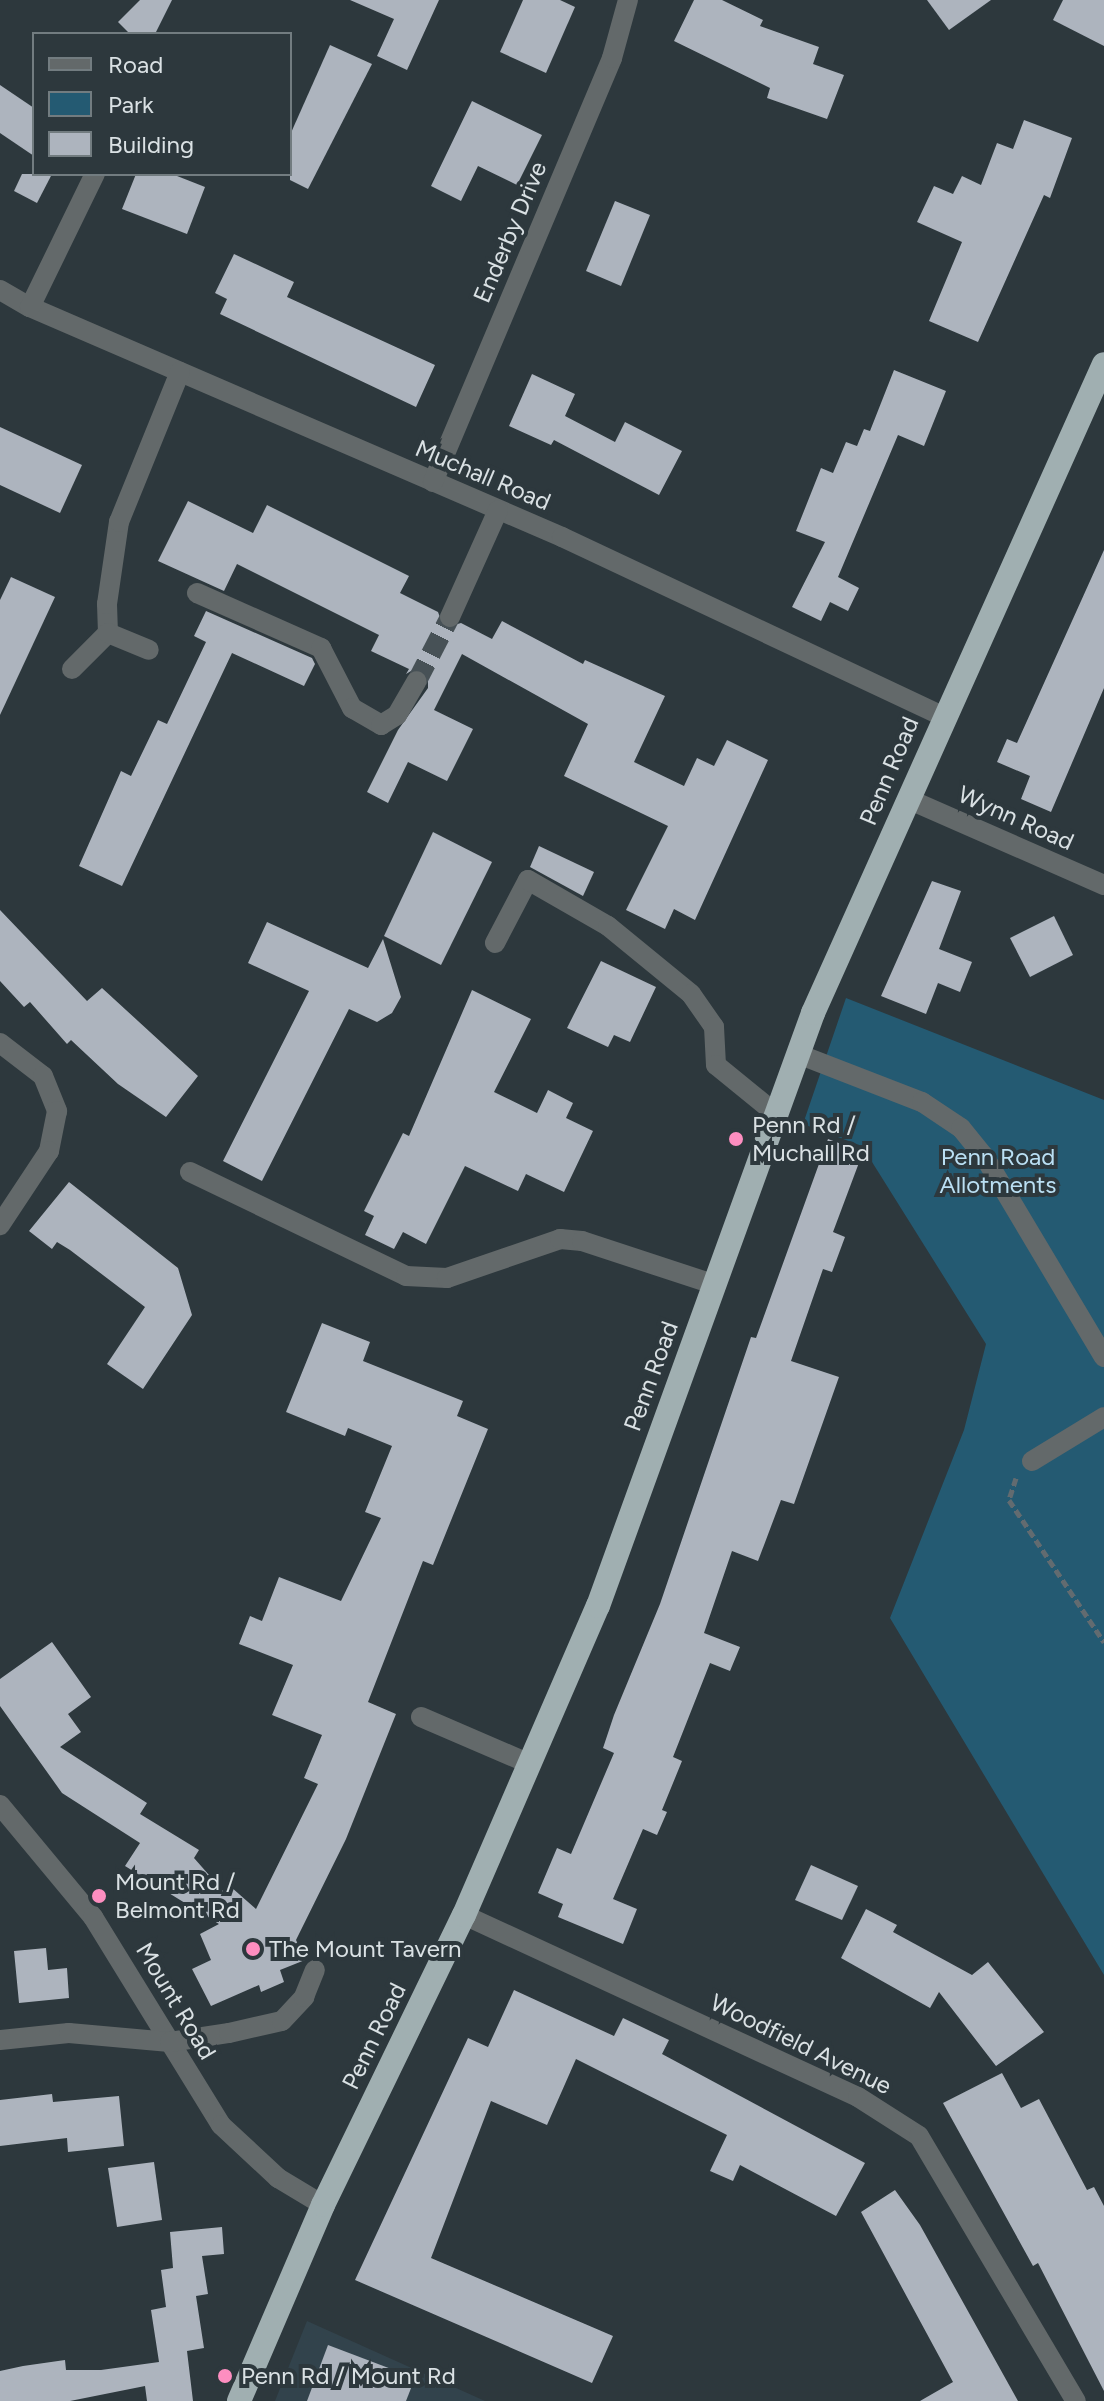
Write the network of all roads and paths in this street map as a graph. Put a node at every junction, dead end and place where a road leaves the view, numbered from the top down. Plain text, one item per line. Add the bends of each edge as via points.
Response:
1 (628, 0) edge
2 (94, 176) edge
3 (0, 290) edge
4 (30, 307) junction
5 (1104, 364) edge
6 (180, 372) junction
7 (1096, 402) edge
8 (433, 482) junction
9 (498, 510) junction
10 (197, 593) dead end
11 (450, 617) tunnel mouth
12 (108, 633) junction
13 (149, 650) dead end
14 (72, 669) dead end
15 (417, 681) tunnel mouth
16 (943, 716) junction
17 (908, 799) junction
18 (1104, 885) edge
19 (495, 943) dead end
20 (0, 1043) edge
21 (798, 1054) junction
22 (776, 1114) junction
23 (190, 1172) dead end
24 (0, 1225) edge
25 (713, 1284) junction
26 (1104, 1357) edge
27 (1104, 1417) edge
28 (1032, 1461) joint
29 (1104, 1642) edge
30 (421, 1717) dead end
31 (530, 1764) junction
32 (0, 1805) edge
33 (464, 1915) junction
34 (315, 1970) dead end
35 (0, 2040) edge
36 (170, 2042) junction
37 (323, 2205) junction
38 (239, 2401) edge
39 (1076, 2401) edge

1 - 8 street, Enderby Drive via 612,58
2 - 4 street
3 - 4 street, Muchall Road
4 - 6 street, Muchall Road
5 - 7 highway, Penn Road
6 - 8 street, Muchall Road
6 - 12 street via 119,522
7 - 16 highway, Penn Road
8 - 9 street, Muchall Road
9 - 11 street
9 - 16 street, Muchall Road
10 - 15 street via 321,648 352,708 381,725 397,715
12 - 13 street
12 - 14 street
16 - 17 highway, Penn Road
17 - 18 street, Wynn Road
17 - 21 highway, Penn Road
19 - 22 street via 528,880 608,926 691,994 714,1027 716,1065
20 - 24 street via 43,1076 57,1111 49,1151
21 - 22 highway, Penn Road
21 - 26 street via 922,1102 961,1128 984,1156
22 - 25 highway, Penn Road
23 - 25 street via 406,1276 447,1278 560,1239
25 - 31 highway, Penn Road via 598,1606
27 - 28 street
28 - 29 path via 1012,1483 1009,1500
30 - 31 street
31 - 33 highway, Penn Road
32 - 36 street, Mount Road via 93,1917
33 - 37 highway, Penn Road
33 - 39 street, Woodfield Avenue via 858,2097 919,2136
34 - 36 street via 304,1997 282,2021
35 - 36 street via 69,2033
36 - 37 street, Mount Road via 242,2150
37 - 38 highway, Penn Road

